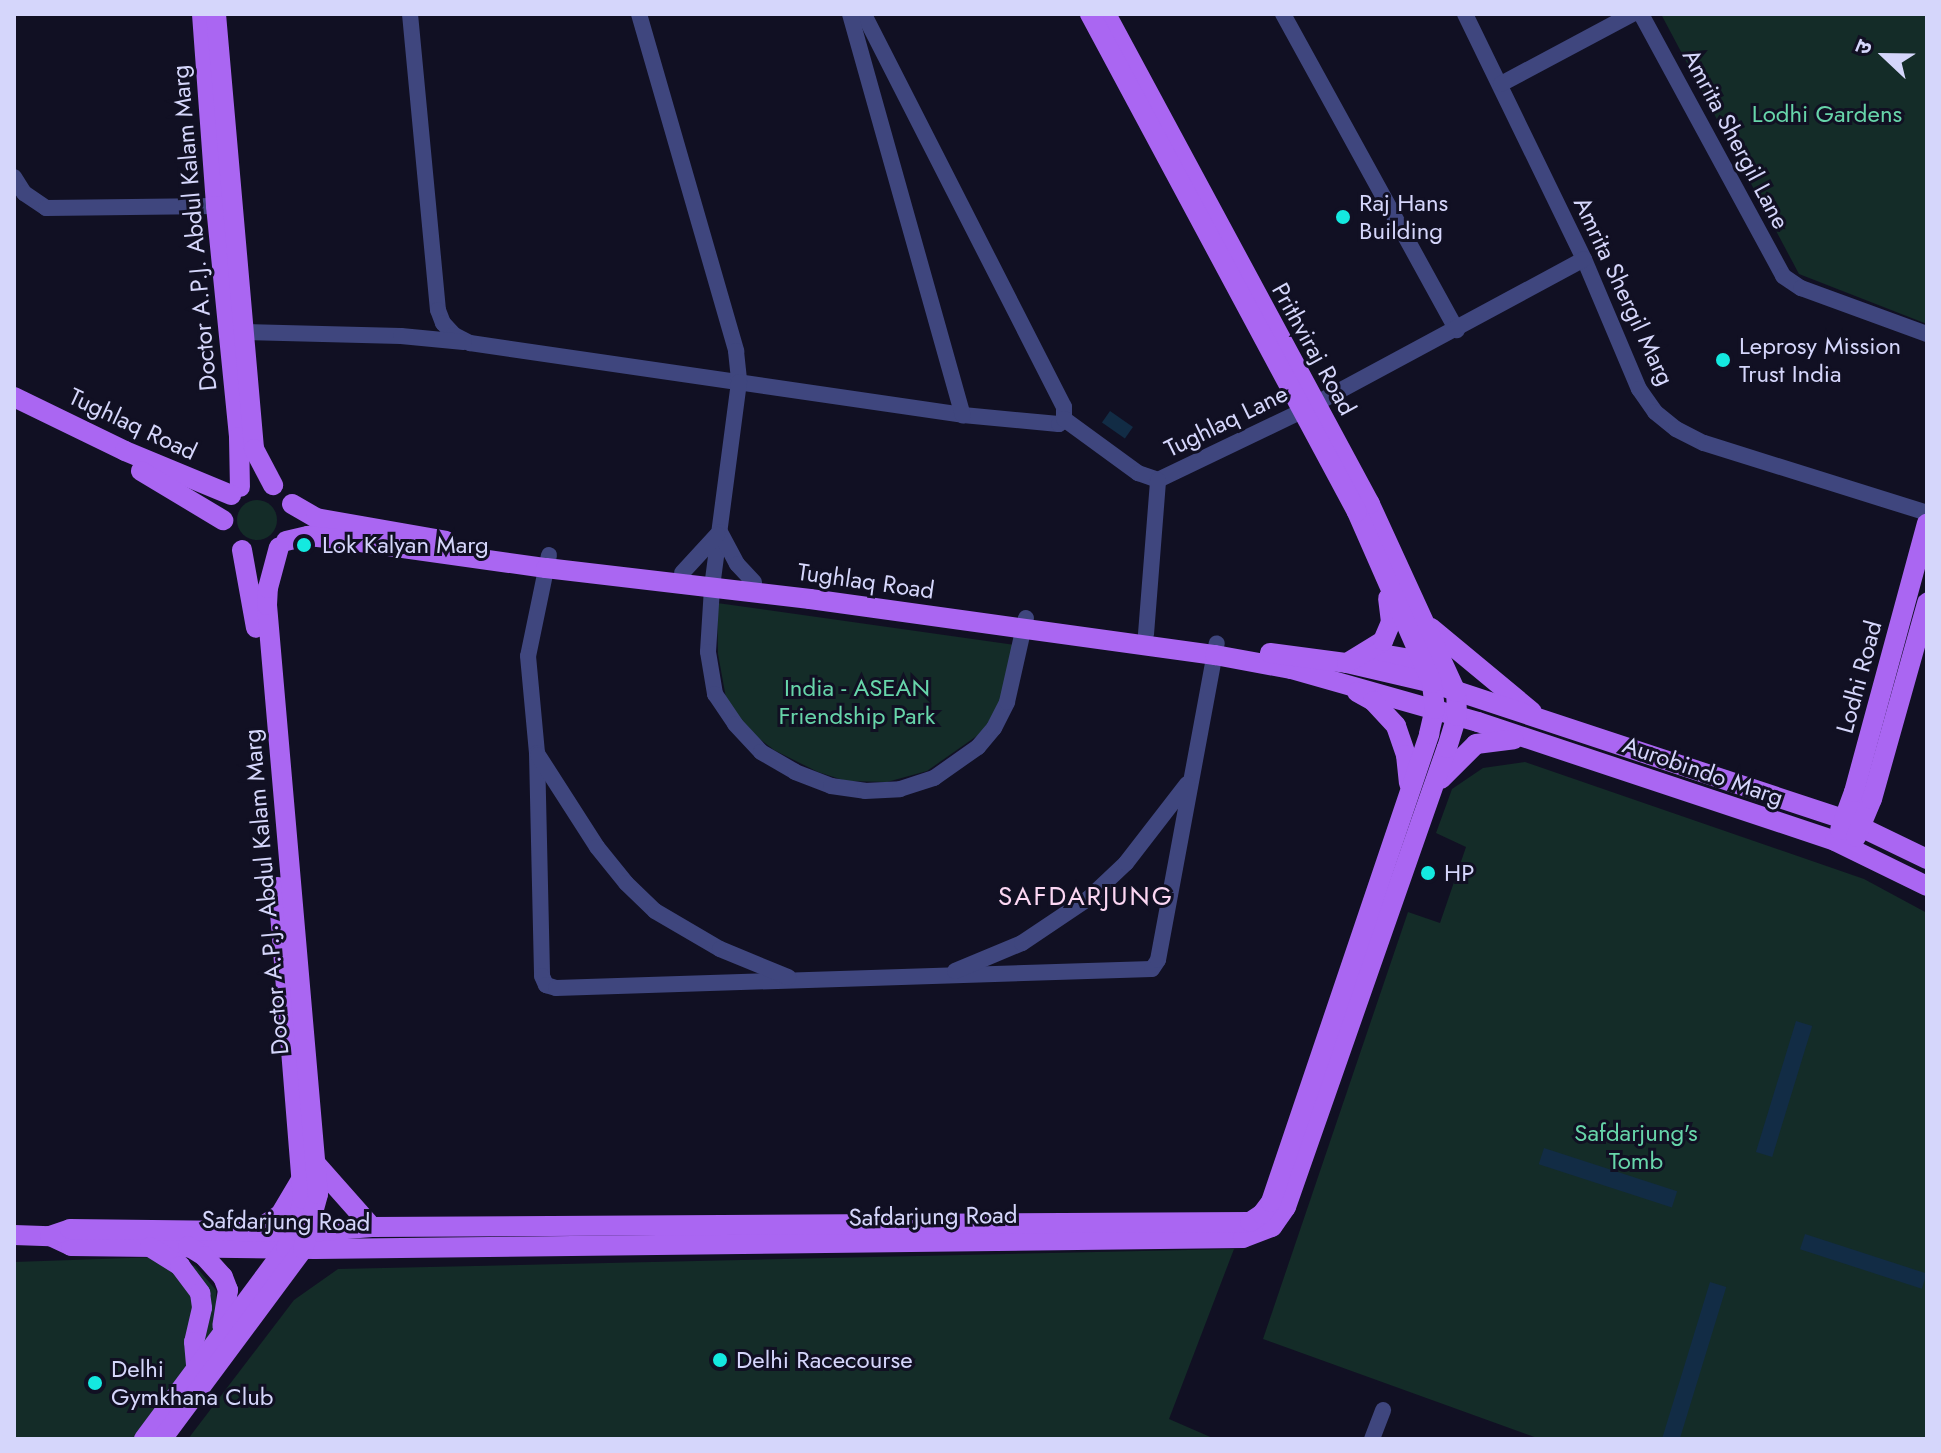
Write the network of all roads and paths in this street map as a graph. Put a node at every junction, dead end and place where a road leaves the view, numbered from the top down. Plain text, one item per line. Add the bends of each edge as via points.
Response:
1 (202, 14) edge
2 (216, 14) edge
3 (410, 14) edge
4 (639, 14) edge
5 (850, 14) edge
6 (864, 14) edge
7 (1090, 14) edge
8 (1106, 14) edge
9 (1283, 14) edge
10 (1465, 14) edge
11 (1632, 14) edge
12 (1641, 14) edge
13 (1501, 84) junction
14 (14, 177) edge
15 (216, 206) junction
16 (1584, 259) junction
17 (1457, 330) junction
18 (242, 332) junction
19 (1927, 334) edge
20 (470, 343) junction
21 (739, 382) junction
22 (14, 397) edge
23 (1309, 407) junction
24 (14, 409) edge
25 (963, 415) junction
26 (1064, 419) junction
27 (246, 436) junction
28 (1158, 480) junction
29 (273, 485) junction
30 (235, 491) junction
31 (292, 504) junction
32 (1927, 513) edge
33 (223, 520) junction
34 (1927, 524) edge
35 (720, 531) junction
36 (282, 544) junction
37 (242, 550) junction
38 (547, 562) junction
39 (682, 573) junction
40 (754, 582) junction
41 (713, 583) junction
42 (1386, 583) junction
43 (1927, 603) edge
44 (1425, 622) junction
45 (1026, 623) junction
46 (1146, 634) junction
47 (1216, 649) junction
48 (1370, 652) junction
49 (1422, 661) junction
50 (1344, 673) junction
51 (1432, 683) junction
52 (1456, 692) junction
53 (1435, 709) junction
54 (1457, 716) junction
55 (1539, 718) junction
56 (1526, 739) junction
57 (537, 753) junction
58 (1190, 780) junction
59 (1433, 788) junction
60 (1409, 791) junction
61 (1852, 822) junction
62 (1843, 844) junction
63 (1927, 859) edge
64 (1927, 886) edge
65 (1384, 900) junction
66 (946, 975) junction
67 (793, 979) junction
68 (306, 1136) junction
69 (309, 1171) junction
70 (372, 1227) junction
71 (255, 1231) junction
72 (14, 1235) edge
73 (50, 1236) junction
74 (298, 1240) junction
75 (149, 1246) junction
76 (188, 1246) junction
77 (347, 1249) junction
78 (268, 1292) junction
79 (221, 1334) junction
80 (196, 1366) junction
81 (1383, 1410) dead end
82 (144, 1439) edge
83 (162, 1439) edge
84 (1372, 1439) edge

1 - 15 main road, Doctor A.P.J. Abdul Kalam Marg
2 - 18 main road, Doctor A.P.J. Abdul Kalam Marg
3 - 20 street via 438,310 454,335
4 - 21 street via 736,351
5 - 25 street
6 - 26 street via 1064,407
7 - 23 main road, Prithviraj Road
8 - 23 main road, Prithviraj Road
9 - 17 street
10 - 13 street, Amrita Shergil Marg
11 - 13 street
12 - 19 street, Amrita Shergil Lane via 1783,276 1801,288
13 - 16 street, Amrita Shergil Marg
14 - 15 street via 24,193 46,208
15 - 27 main road, Doctor A.P.J. Abdul Kalam Marg
16 - 17 street, Tughlaq Lane
16 - 32 street, Amrita Shergil Marg via 1639,389 1676,429 1704,443
17 - 23 street, Tughlaq Lane
18 - 20 street
18 - 27 main road, Doctor A.P.J. Abdul Kalam Marg
20 - 21 street
21 - 25 street
21 - 35 street
22 - 30 main road, Tughlaq Road via 125,451
23 - 28 street, Tughlaq Lane
23 - 42 main road, Prithviraj Road
23 - 44 main road, Prithviraj Road via 1370,504
24 - 33 main road, Tughlaq Road via 121,459
25 - 26 street via 1052,425
26 - 28 street, Tughlaq Lane via 1138,473
27 - 29 main road
27 - 30 main road
28 - 46 street
29 - 30 main road via 255,482
29 - 31 main road
30 - 33 main road
31 - 36 main road via 293,526
31 - 38 main road, Tughlaq Road via 316,518
33 - 37 main road
34 - 61 main road, Lodhi Road
35 - 39 street
35 - 40 street via 737,564
35 - 41 street
36 - 37 main road via 258,554
36 - 38 main road, Tughlaq Road via 308,536
36 - 68 main road, Doctor A.P.J. Abdul Kalam Marg via 267,605
37 - 68 main road, Doctor A.P.J. Abdul Kalam Marg via 255,610
38 - 39 main road, Tughlaq Road
38 - 41 main road, Tughlaq Road
38 - 57 street via 528,656
39 - 41 main road, Tughlaq Road
40 - 41 main road, Tughlaq Road
40 - 45 main road, Tughlaq Road
41 - 45 main road, Tughlaq Road
41 - 45 street via 708,652 715,694 735,724 761,752 795,772 831,786 865,791 900,789 934,778 978,747 1007,702
42 - 48 main road via 1389,631
42 - 49 main road, Prithviraj Road
43 - 61 main road, Lodhi Road via 1872,799
44 - 52 main road, Prithviraj Road
44 - 55 main road
45 - 46 main road, Tughlaq Road
45 - 47 main road, Tughlaq Road
46 - 47 main road, Tughlaq Road
47 - 50 main road, Tughlaq Road
47 - 58 street
48 - 49 main road
48 - 50 main road
49 - 51 main road, Prithviraj Road
50 - 51 main road, Tughlaq Road
50 - 53 main road, Tughlaq Road
50 - 60 main road via 1396,726 1406,755
51 - 52 main road, Tughlaq Road
51 - 53 main road, Prithviraj Road
52 - 54 main road, Prithviraj Road
52 - 55 main road, Aurobindo Marg
53 - 54 main road, Tughlaq Road
53 - 60 main road, Safdarjung Road
54 - 56 main road, Aurobindo Marg
54 - 59 main road, Safdarjung Road
55 - 61 main road, Aurobindo Marg
56 - 59 main road via 1476,744
56 - 62 main road, Aurobindo Marg
57 - 67 street via 597,847 655,911 720,949
57 - 67 street via 546,985
58 - 66 street via 1126,863 1089,898 1022,943
58 - 66 street via 1156,966 1147,971
59 - 65 main road, Safdarjung Road
60 - 65 main road, Safdarjung Road
61 - 62 main road, Lodhi Road
61 - 63 main road, Aurobindo Marg
62 - 64 main road, Aurobindo Marg
65 - 70 main road, Safdarjung Road via 1271,1202 1250,1222
65 - 77 main road, Safdarjung Road via 1286,1207 1272,1227 1243,1238
66 - 67 street
68 - 69 main road, Doctor A.P.J. Abdul Kalam Marg
69 - 70 main road
69 - 71 main road via 280,1215
69 - 74 main road, Doctor A.P.J. Abdul Kalam Marg via 318,1194
70 - 74 main road, Safdarjung Road
71 - 73 main road, Safdarjung Road via 70,1229
71 - 74 main road, Safdarjung Road
72 - 73 main road, Safdarjung Road
73 - 75 main road, Safdarjung Road via 71,1246
74 - 76 main road, Safdarjung Road
74 - 77 main road, Safdarjung Road
74 - 78 main road
74 - 79 main road
75 - 76 main road, Safdarjung Road
75 - 80 main road via 180,1266 200,1293
76 - 79 main road via 223,1277 228,1298
77 - 78 main road
78 - 83 main road
79 - 80 main road
80 - 82 main road
81 - 84 street

